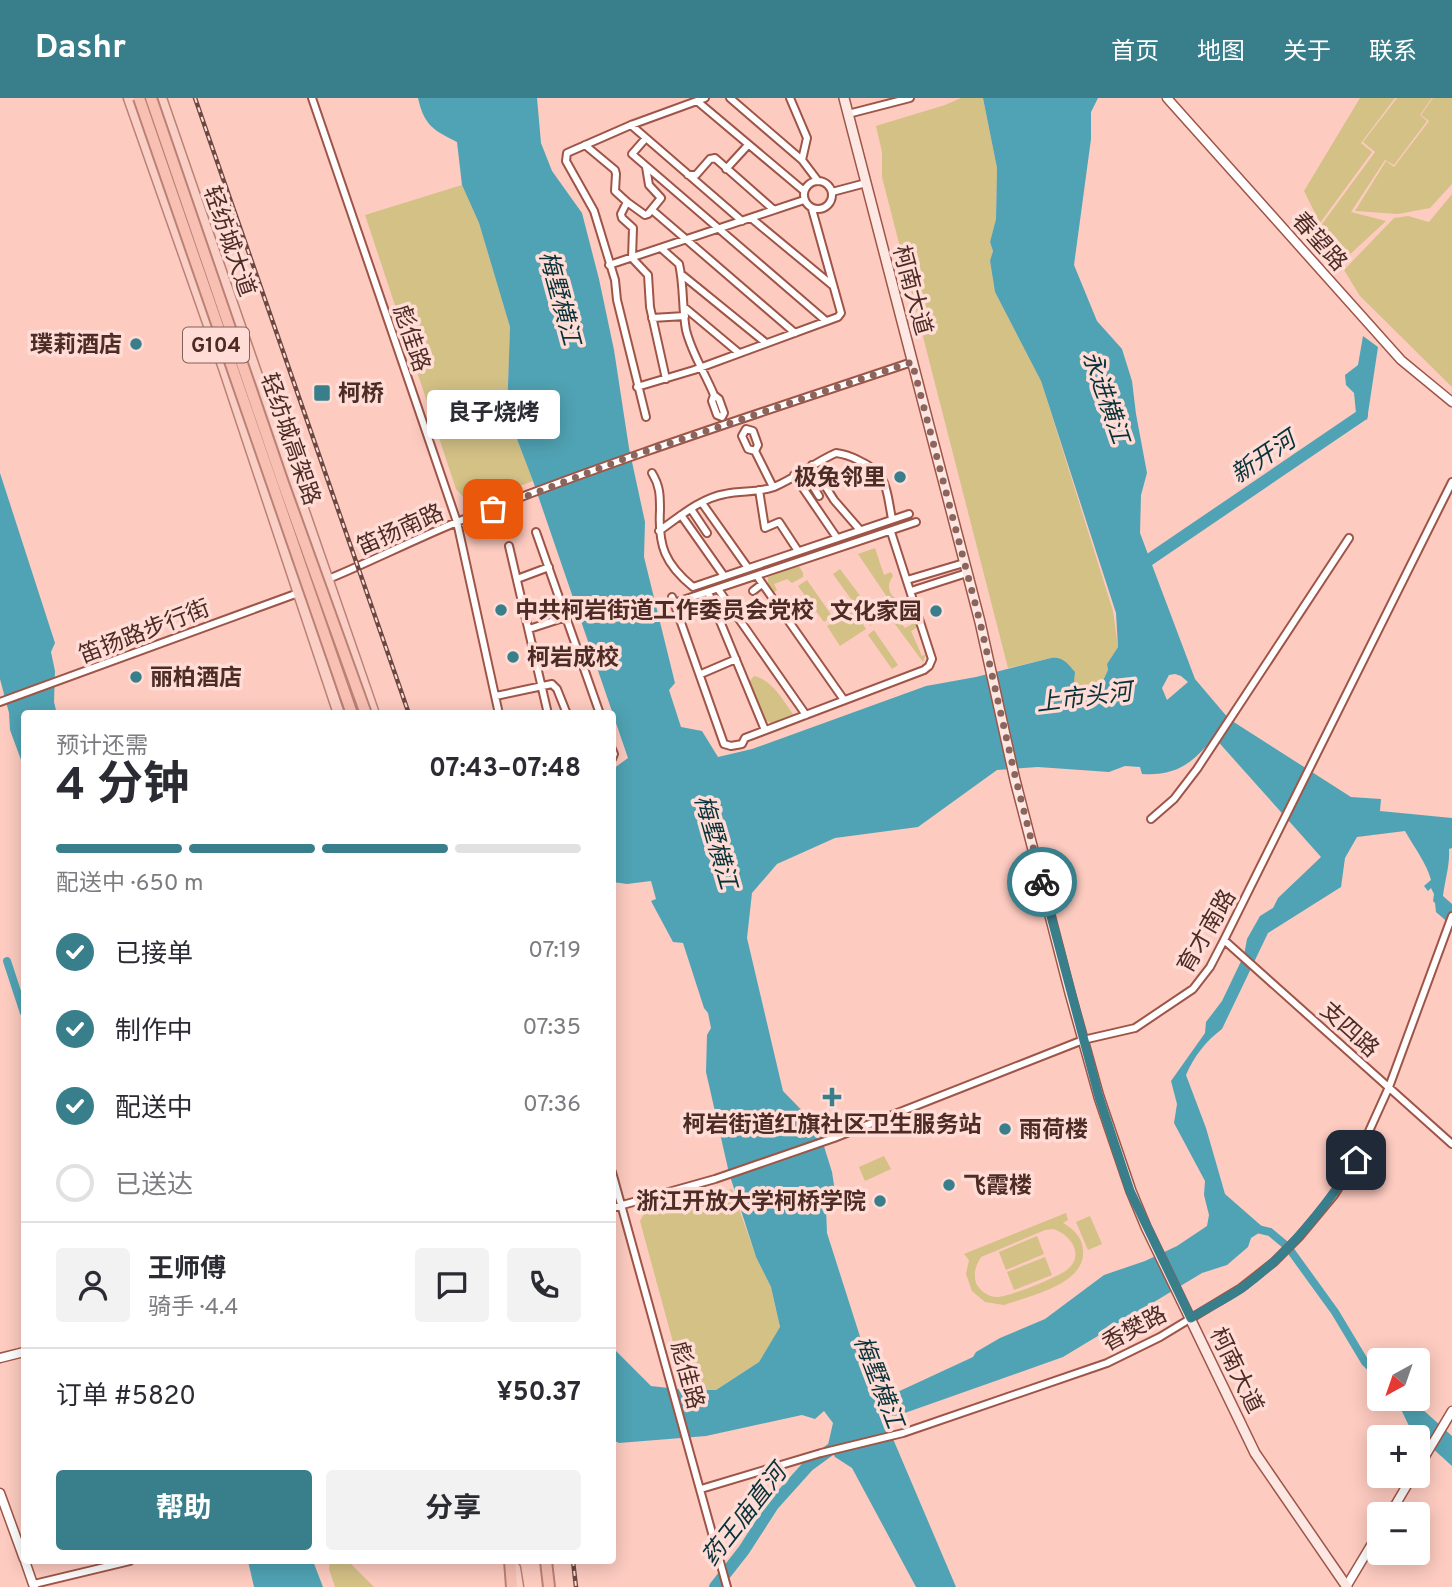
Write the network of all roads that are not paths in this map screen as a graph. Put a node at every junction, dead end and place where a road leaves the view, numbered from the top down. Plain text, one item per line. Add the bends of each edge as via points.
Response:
1 (129, 98) edge
2 (139, 98) edge
3 (151, 98) edge
4 (161, 98) edge
5 (312, 98) edge
6 (705, 98) edge
7 (730, 98) edge
8 (790, 98) edge
9 (844, 98) edge
10 (911, 98) edge
11 (1167, 98) edge
12 (696, 101) junction
13 (848, 114) junction
14 (631, 125) junction
15 (646, 138) junction
16 (585, 145) junction
17 (748, 145) junction
18 (802, 160) junction
19 (646, 167) junction
20 (726, 169) junction
21 (688, 175) junction
22 (818, 181) junction
23 (866, 183) junction
24 (804, 191) junction
25 (832, 192) junction
26 (804, 200) junction
27 (627, 202) junction
28 (812, 209) junction
29 (652, 210) junction
30 (774, 210) junction
31 (751, 218) junction
32 (742, 221) junction
33 (718, 230) junction
34 (687, 240) junction
35 (662, 249) junction
36 (632, 258) junction
37 (609, 265) junction
38 (681, 274) junction
39 (834, 286) junction
40 (684, 307) junction
41 (685, 316) junction
42 (652, 318) junction
43 (826, 321) junction
44 (795, 333) junction
45 (766, 343) junction
46 (739, 353) junction
47 (912, 362) junction
48 (701, 367) junction
49 (666, 379) junction
50 (637, 387) junction
51 (1452, 402) edge
52 (646, 417) dead end
53 (742, 419) junction
54 (724, 421) junction
55 (746, 429) junction
56 (755, 451) junction
57 (812, 465) junction
58 (803, 470) junction
59 (652, 473) dead end
60 (794, 475) junction
61 (1452, 482) edge
62 (773, 487) junction
63 (759, 490) junction
64 (819, 496) dead end
65 (702, 503) junction
66 (691, 509) junction
67 (909, 514) dead end
68 (681, 515) junction
69 (892, 519) junction
70 (457, 522) junction
71 (916, 522) dead end
72 (860, 530) junction
73 (659, 531) junction
74 (536, 532) dead end
75 (891, 532) junction
76 (707, 533) dead end
77 (837, 538) junction
78 (1349, 538) dead end
79 (509, 546) dead end
80 (798, 551) junction
81 (964, 563) junction
82 (549, 567) junction
83 (748, 568) junction
84 (967, 573) junction
85 (724, 576) junction
86 (757, 576) junction
87 (517, 579) junction
88 (326, 580) junction
89 (907, 580) junction
90 (762, 584) junction
91 (718, 589) junction
92 (753, 591) dead end
93 (911, 591) junction
94 (708, 592) junction
95 (299, 593) junction
96 (566, 617) junction
97 (529, 629) junction
98 (736, 659) junction
99 (701, 674) junction
100 (542, 688) junction
101 (496, 696) junction
102 (844, 700) junction
103 (0, 702) edge
104 (338, 710) edge
105 (351, 710) edge
106 (365, 710) edge
107 (373, 710) edge
108 (498, 710) edge
109 (547, 710) edge
110 (565, 710) edge
111 (599, 710) edge
112 (806, 715) junction
113 (765, 730) junction
114 (1151, 819) dead end
115 (1452, 916) edge
116 (1224, 940) junction
117 (1083, 1040) junction
118 (1389, 1087) junction
119 (1452, 1144) edge
120 (616, 1184) edge
121 (623, 1206) junction
122 (616, 1207) edge
123 (1191, 1318) junction
124 (21, 1353) edge
125 (0, 1358) edge
126 (1450, 1415) edge
127 (1430, 1448) edge
128 (701, 1489) junction
129 (0, 1493) edge
130 (21, 1549) edge
131 (1367, 1552) edge
132 (26, 1564) edge
133 (118, 1564) edge
134 (512, 1564) edge
135 (513, 1564) edge
136 (543, 1564) edge
137 (727, 1585) edge
138 (34, 1586) edge
139 (512, 1587) edge
140 (518, 1587) edge
141 (547, 1587) edge
142 (1346, 1587) edge

1 - 95 main road, 轻纺城大道 / G104
2 - 105 highway, 轻纺城高架路, bridge
3 - 106 highway, 轻纺城高架路, bridge
4 - 88 main road, 轻纺城大道 / G104
5 - 70 street, 彪佳路
6 - 12 street
7 - 18 street
8 - 18 street via 807,138
9 - 13 main road, 柯南大道
10 - 13 street
11 - 51 street, 春望路 via 1401,360
12 - 14 street
12 - 17 street
13 - 23 main road, 柯南大道
14 - 15 street
14 - 16 street
15 - 19 street via 632,154
15 - 21 street
16 - 27 street via 615,170 615,191
16 - 37 street via 567,153 566,161 594,211
17 - 20 street
17 - 24 street
18 - 22 street
19 - 29 street via 649,185 661,198
19 - 33 street
20 - 21 street via 715,158 695,175
20 - 30 street
21 - 32 street
22 - 24 street
22 - 25 street
23 - 25 street
23 - 47 main road, 柯南大道
24 - 26 street
25 - 28 street via 829,205
26 - 28 street
26 - 30 street
27 - 29 street via 645,215
27 - 36 street via 621,214 633,228
28 - 39 street
29 - 34 street
30 - 31 street
31 - 32 street
31 - 39 street
32 - 33 street
33 - 34 street
33 - 43 street
34 - 35 street
34 - 44 street
35 - 36 street
35 - 38 street via 679,264
36 - 37 street
36 - 42 street via 648,275
37 - 50 street
38 - 40 street
38 - 45 street
39 - 43 street via 841,313
40 - 41 street
40 - 46 street
41 - 42 street
41 - 48 street
42 - 49 street
43 - 44 street
44 - 45 street
45 - 46 street
46 - 48 street
47 - 53 street, 笛扬南路
47 - 81 main road, 柯南大道
48 - 49 street
48 - 54 street via 719,398
49 - 50 street
50 - 52 street
53 - 54 street, 笛扬南路
53 - 55 street
54 - 70 street, 笛扬南路
55 - 56 street via 753,431 758,445
55 - 56 street via 742,436 748,449
56 - 62 street
57 - 58 street
57 - 69 street via 836,453 869,465 883,478
57 - 72 street
58 - 60 street
58 - 64 street
59 - 73 street via 661,494
60 - 62 street
60 - 77 street
61 - 116 street, 育才南路
62 - 63 street
63 - 65 street via 727,493
63 - 80 street via 765,527 779,522
65 - 66 street
65 - 83 street
66 - 68 street
66 - 76 street
67 - 69 street
68 - 73 street
68 - 85 street
69 - 72 street
70 - 88 street, 笛扬南路
70 - 101 street, 彪佳路
71 - 75 street
72 - 77 street
73 - 85 street via 661,547 676,573 693,587
74 - 82 street
75 - 86 street
75 - 89 street
77 - 80 street
78 - 114 street via 1197,769
79 - 87 street
80 - 83 street
81 - 84 main road, 柯南大道
81 - 89 street
82 - 87 street
82 - 96 street
83 - 85 street
84 - 93 street
84 - 117 main road, 柯南大道
86 - 90 street
86 - 91 street
87 - 97 street
88 - 95 street, 笛扬南路
88 - 107 main road, 轻纺城大道 / G104
89 - 93 street
90 - 92 street
90 - 102 street
91 - 94 street
91 - 112 street
93 - 102 street via 932,659 929,666
94 - 98 street
94 - 99 street via 673,600
95 - 103 street, 笛扬路步行街
95 - 104 main road, 轻纺城大道 / G104
96 - 97 street
96 - 111 street
97 - 100 street
98 - 99 street
98 - 113 street
99 - 113 street via 724,744 742,744 745,738
100 - 101 street
100 - 109 street
100 - 110 street via 552,684
101 - 108 street, 彪佳路
102 - 112 street
112 - 113 street
115 - 118 street, 香樊路
116 - 117 street, 育才南路 via 1193,989 1164,1010 1135,1028
116 - 118 street, 支四路
117 - 121 street, 育才南路 via 834,1138
117 - 123 main road, 柯南大道 via 1130,1191
118 - 119 street, 支四路
118 - 123 street, 香樊路 via 1356,1160 1334,1195 1289,1248 1241,1288
120 - 121 street, 彪佳路
121 - 122 street, 育才南路
121 - 128 street, 彪佳路
123 - 128 street, 香樊路 via 1107,1363 903,1433
123 - 142 main road, 柯南大道 via 1255,1453
124 - 125 street
126 - 127 street
128 - 137 street, 彪佳路
129 - 130 street
131 - 142 street
132 - 138 street
133 - 138 street
134 - 139 highway
135 - 140 main road
136 - 141 highway

